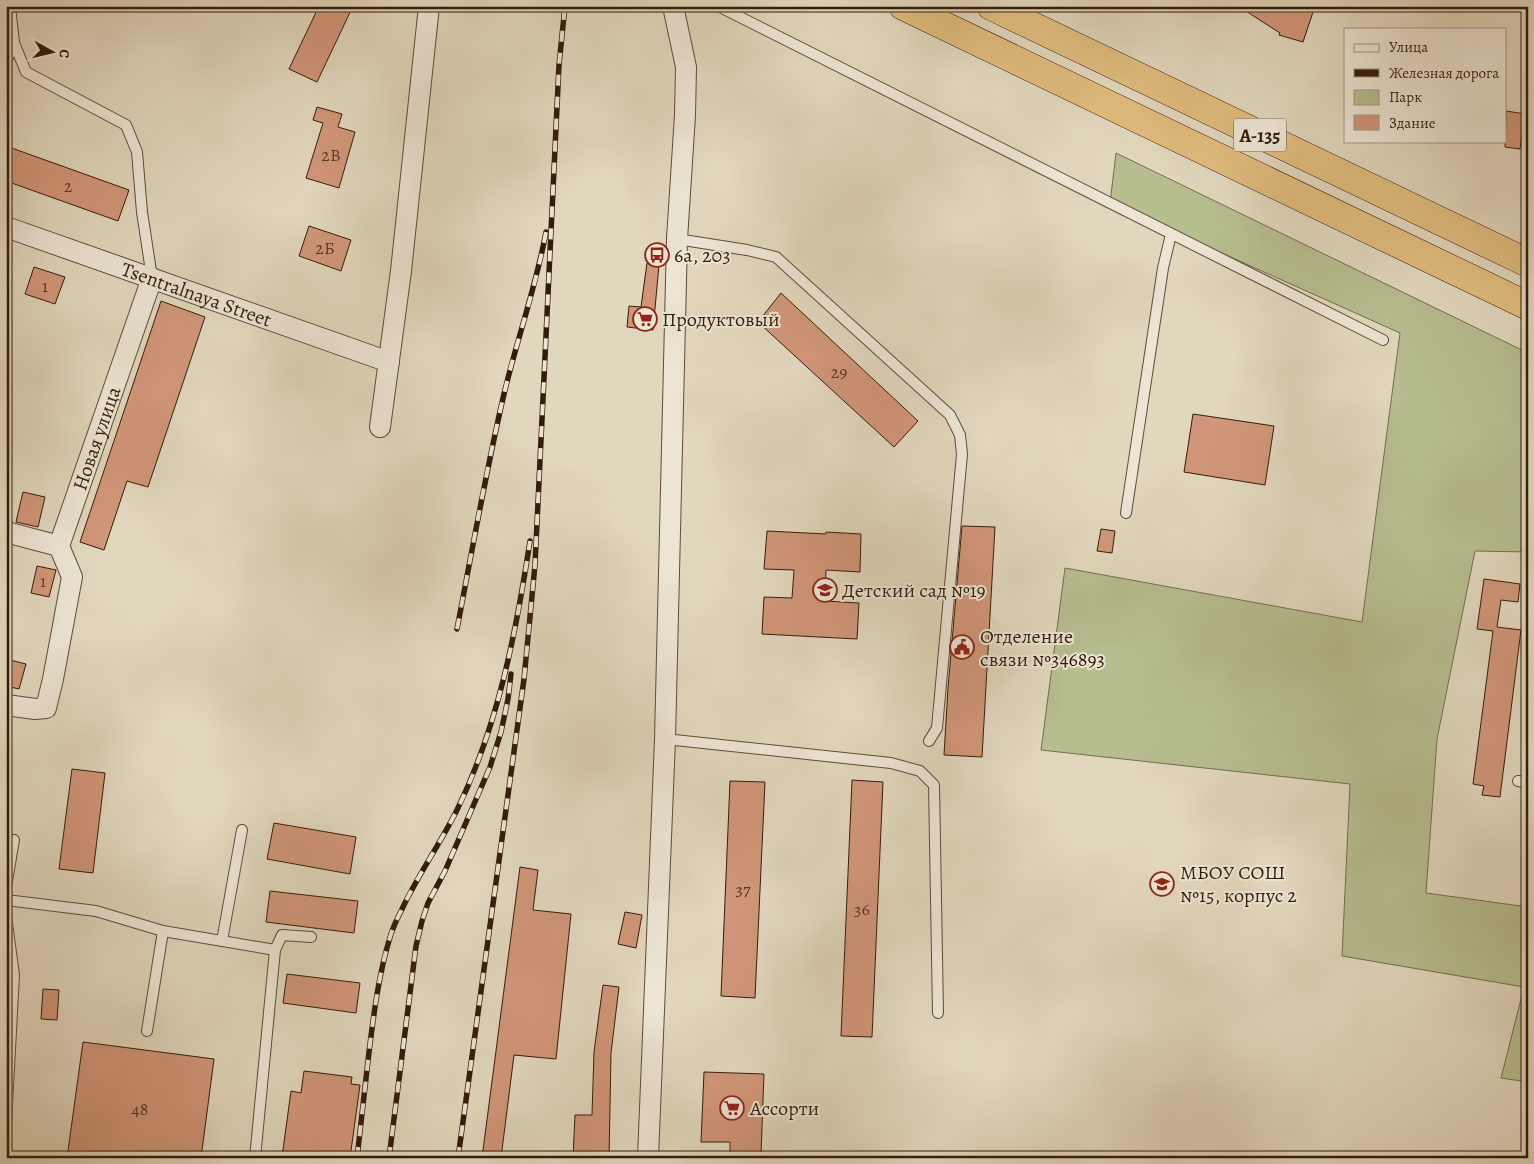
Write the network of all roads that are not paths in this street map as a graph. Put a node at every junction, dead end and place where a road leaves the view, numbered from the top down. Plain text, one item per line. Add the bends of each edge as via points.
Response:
1 (10, 6) edge
2 (429, 6) edge
3 (673, 6) edge
4 (718, 6) edge
5 (903, 6) edge
6 (991, 6) edge
7 (14, 43) junction
8 (6, 62) edge
9 (6, 227) edge
10 (1170, 234) junction
11 (677, 239) junction
12 (1528, 263) edge
13 (152, 278) junction
14 (1528, 306) edge
15 (1382, 340) dead end
16 (388, 362) junction
17 (380, 426) dead end
18 (1126, 513) dead end
19 (6, 532) edge
20 (60, 546) junction
21 (6, 705) edge
22 (665, 739) junction
23 (929, 741) dead end
24 (242, 830) dead end
25 (14, 840) dead end
26 (6, 887) edge
27 (6, 900) edge
28 (6, 916) edge
29 (163, 931) junction
30 (311, 937) dead end
31 (222, 941) junction
32 (274, 950) junction
33 (938, 1013) dead end
34 (147, 1031) dead end
35 (6, 1124) edge
36 (255, 1158) edge
37 (648, 1158) edge

1 - 7 lane
2 - 16 street via 401,271
3 - 11 street via 686,67
4 - 10 lane
5 - 14 highway, А-135
6 - 12 highway, А-135
7 - 8 lane
7 - 13 lane via 26,72 126,125 137,152
9 - 13 street, Tsentralnaya Street
10 - 15 lane
10 - 18 lane
11 - 22 street
11 - 23 lane via 776,257 950,415 960,435 962,454 937,728
13 - 16 street, Tsentralnaya Street
13 - 20 street, Новая улица
16 - 17 street
19 - 20 street
20 - 21 street via 72,577 46,708
22 - 33 lane via 891,762 920,771 934,785
22 - 37 street
24 - 31 lane
25 - 26 lane
27 - 29 lane via 96,911
28 - 35 lane via 14,975
29 - 31 lane
29 - 34 lane
30 - 32 lane via 282,935
31 - 32 lane
32 - 36 lane

